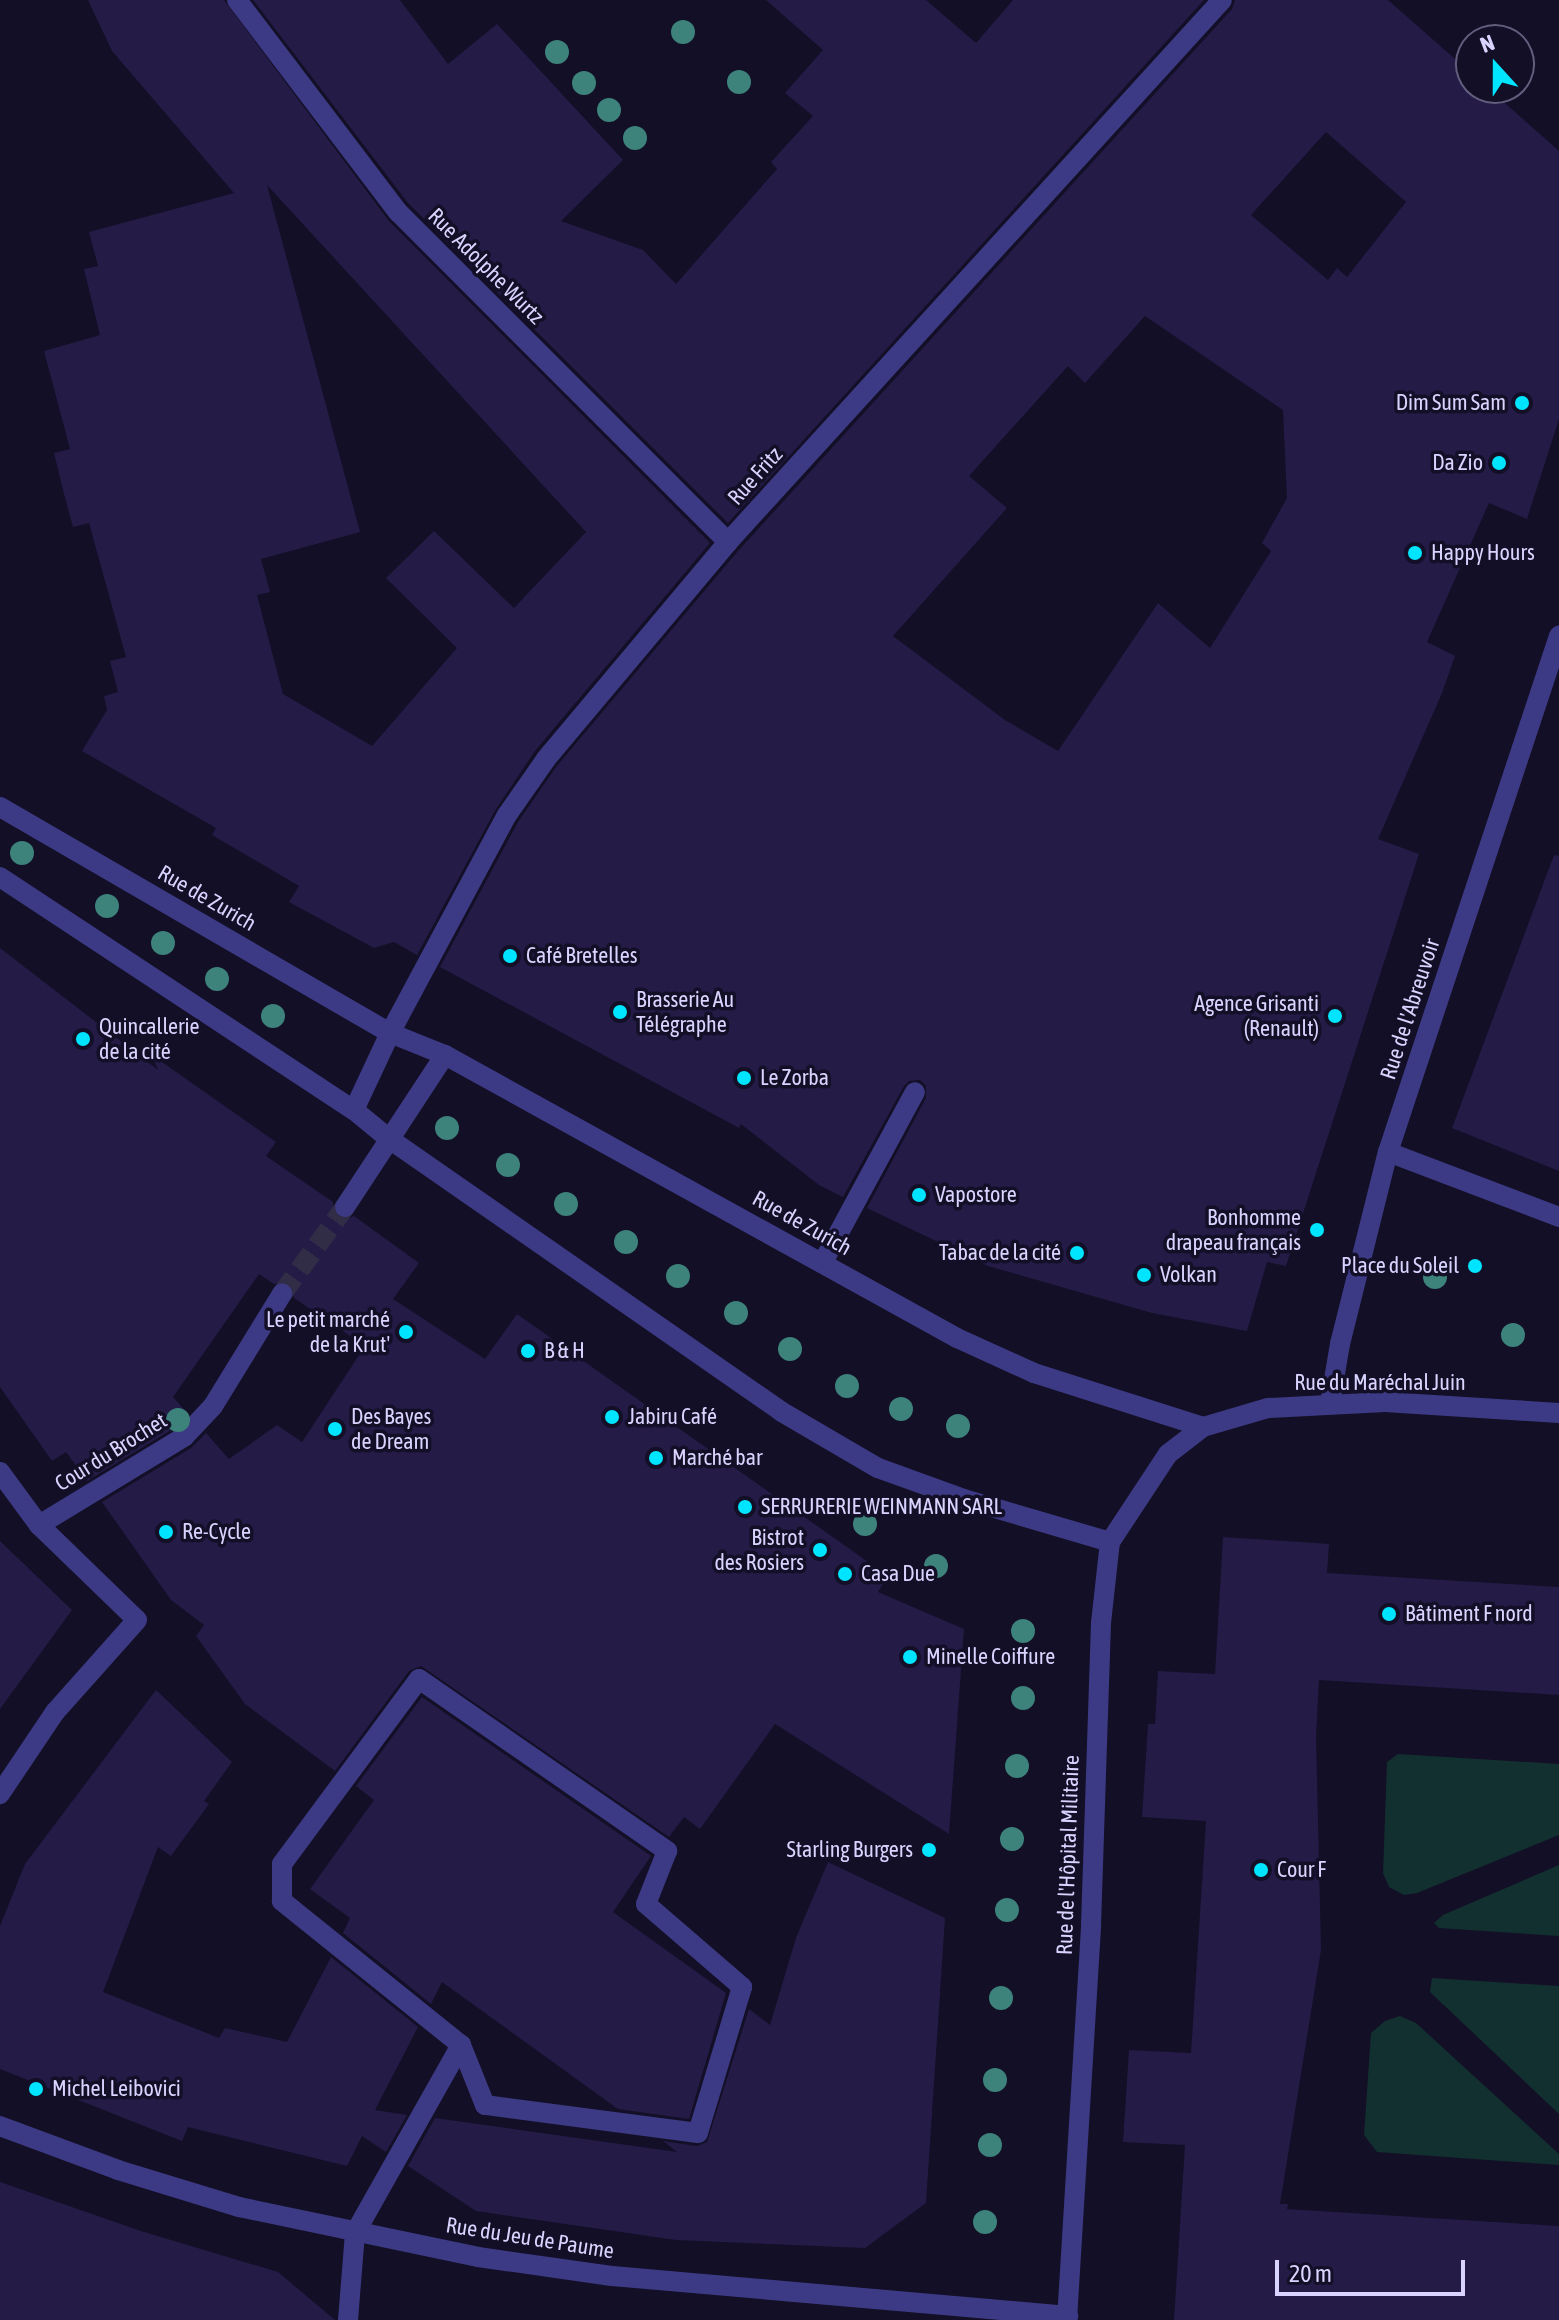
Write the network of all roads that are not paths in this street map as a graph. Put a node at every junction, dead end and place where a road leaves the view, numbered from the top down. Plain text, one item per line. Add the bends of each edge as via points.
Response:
1 (237, 0) edge
2 (1222, 0) edge
3 (728, 542) junction
4 (1559, 636) edge
5 (0, 807) edge
6 (0, 877) edge
7 (390, 1033) junction
8 (445, 1055) junction
9 (915, 1092) dead end
10 (354, 1110) junction
11 (388, 1138) junction
12 (1388, 1152) junction
13 (345, 1207) tunnel mouth
14 (1559, 1217) edge
15 (823, 1262) junction
16 (282, 1294) tunnel mouth
17 (1330, 1403) junction
18 (1559, 1413) edge
19 (1203, 1427) junction
20 (0, 1472) edge
21 (39, 1525) junction
22 (1110, 1542) junction
23 (0, 1794) edge
24 (461, 2045) junction
25 (0, 2126) edge
26 (355, 2233) junction
27 (1068, 2318) edge
28 (348, 2320) edge

1 - 3 street, Rue Adolphe Wurtz via 398,212
2 - 3 street, Rue Fritz
3 - 7 street, Rue Fritz via 546,759 507,815
4 - 12 street, Rue de l'Abreuvoir
5 - 7 street, Rue de Zurich
6 - 10 street
7 - 8 street, Rue de Zurich
7 - 10 street
8 - 11 street
8 - 15 street, Rue de Zurich
9 - 15 street
10 - 11 street
11 - 13 street
11 - 22 street via 782,1412 878,1468
12 - 14 street
12 - 17 street, Rue de l'Abreuvoir
15 - 19 street, Rue de Zurich via 957,1338 1034,1373
16 - 21 street, Cour du Brochet via 213,1406 184,1437
17 - 18 street, Rue du Maréchal Juin
17 - 19 street, Rue du Maréchal Juin via 1268,1408
19 - 22 street, Rue de l'Hôpital Militaire via 1168,1454
20 - 21 street
21 - 23 street via 137,1620 55,1712
22 - 27 street, Rue de l'Hôpital Militaire via 1101,1623 1091,1925
24 - 24 street via 485,2105 698,2133 742,1987 646,1904 667,1851 419,1679 282,1864 282,1901
24 - 26 street
25 - 26 street, Rue du Jeu de Paume via 239,2207
26 - 27 street, Rue du Jeu de Paume via 612,2276
26 - 28 street

